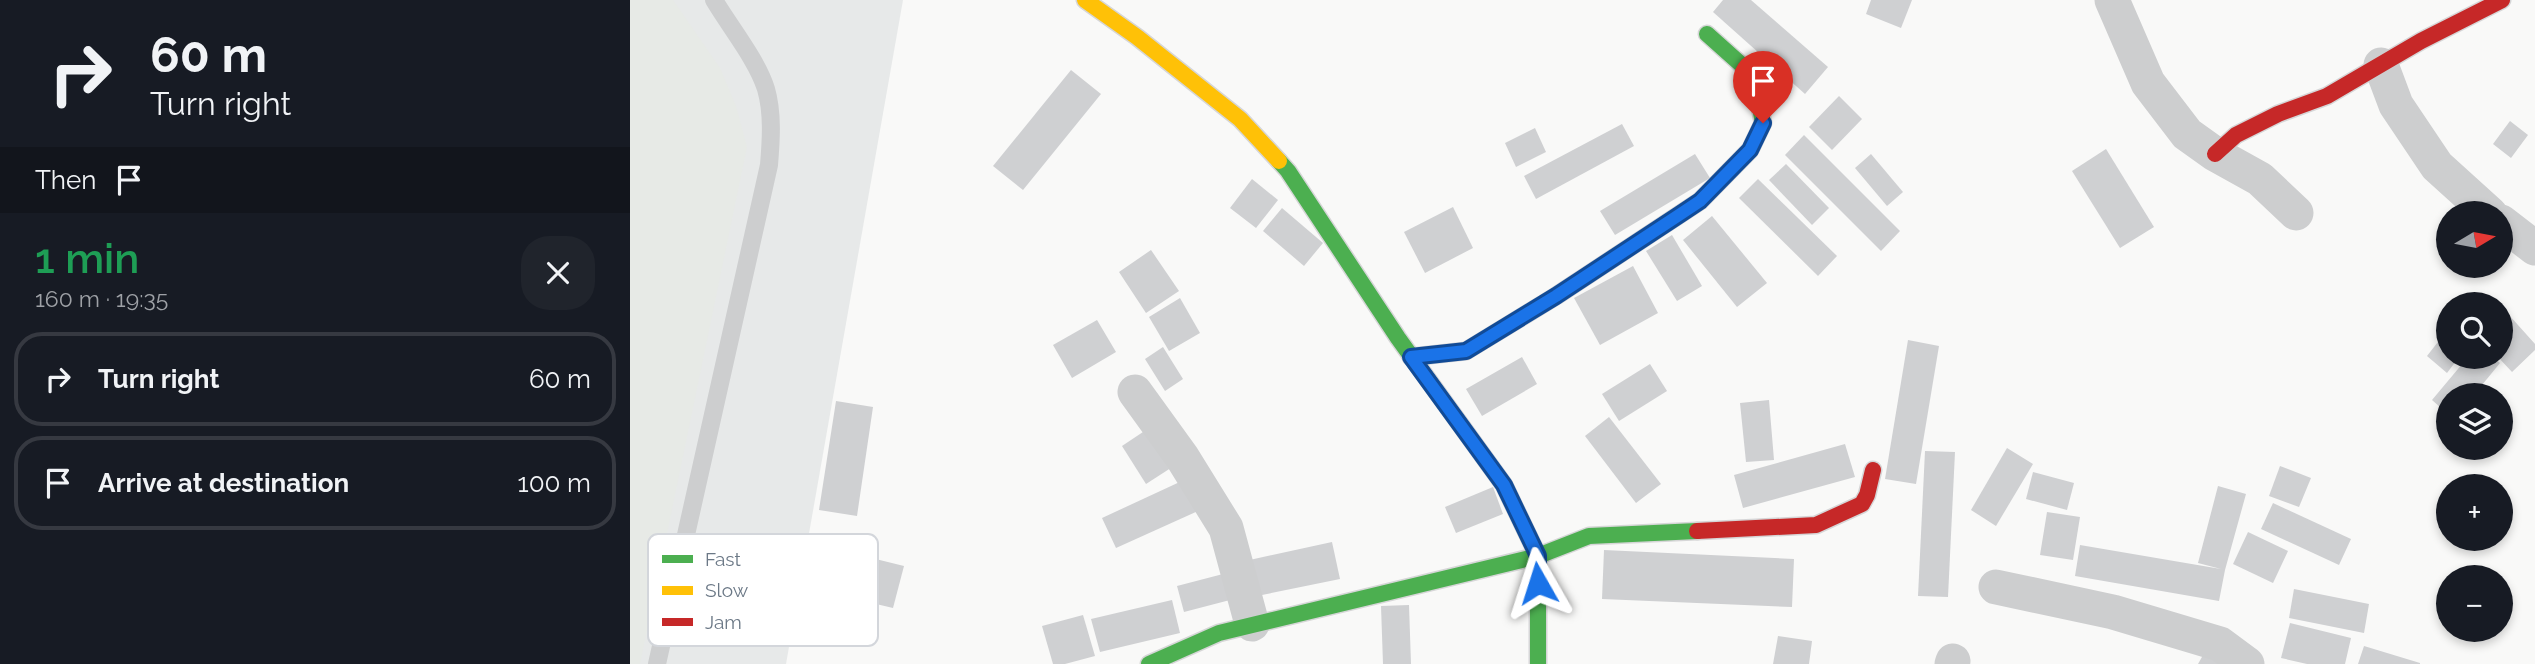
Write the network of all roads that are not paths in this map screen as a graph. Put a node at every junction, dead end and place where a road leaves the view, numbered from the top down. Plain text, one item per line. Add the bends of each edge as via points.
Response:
1 (714, 0) edge
2 (1085, 0) edge
3 (2112, 0) edge
4 (2502, 0) edge
5 (1707, 34) dead end
6 (2381, 65) junction
7 (2215, 154) junction
8 (2476, 201) edge
9 (2296, 213) dead end
10 (2513, 231) edge
11 (2535, 248) edge
12 (1411, 357) junction
13 (1135, 392) dead end
14 (1873, 470) dead end
15 (686, 534) edge
16 (1538, 556) junction
17 (1996, 587) dead end
18 (1252, 624) junction
19 (661, 646) edge
20 (657, 664) edge
21 (1149, 664) edge
22 (1538, 664) edge
23 (2247, 664) edge

1 - 15 lane via 766,89 769,165
2 - 12 street via 1240,119 1288,170
3 - 7 street via 2148,83 2187,134
4 - 6 street
5 - 12 street via 1754,76 1763,123 1750,150 1700,201 1511,324 1466,351
6 - 7 street via 2327,96 2236,135
6 - 8 street via 2396,105 2437,166
7 - 9 street via 2260,179
10 - 11 street
12 - 16 street via 1504,485
13 - 18 street via 1226,528
14 - 16 street via 1862,504 1816,525 1589,536
16 - 18 street
16 - 22 street
17 - 23 street via 2113,612 2220,644
18 - 21 street via 1219,633
19 - 20 lane

